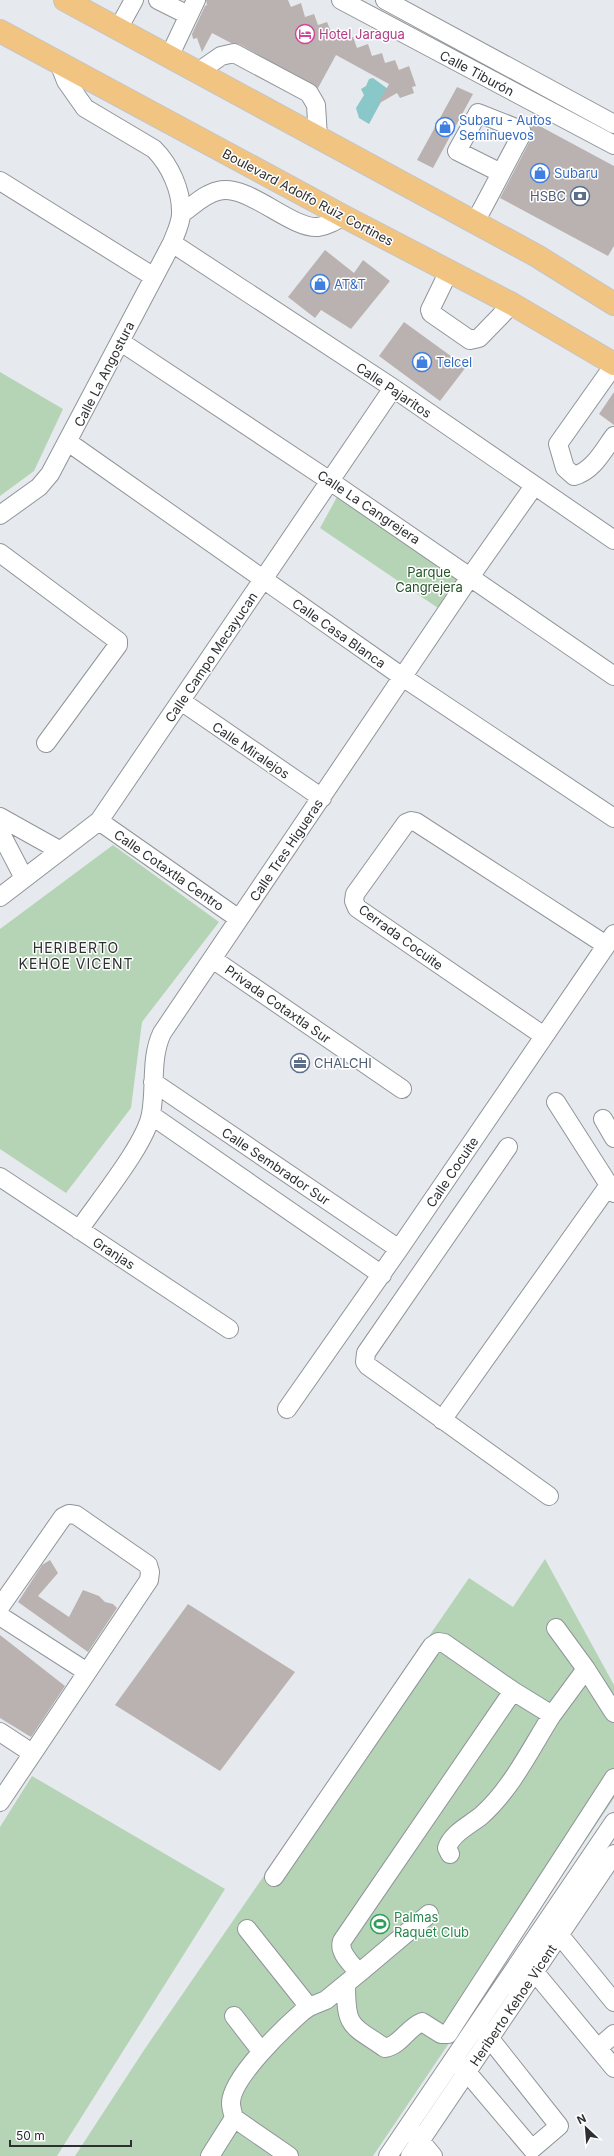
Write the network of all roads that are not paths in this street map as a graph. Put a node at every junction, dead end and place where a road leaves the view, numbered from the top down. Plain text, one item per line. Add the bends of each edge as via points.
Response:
1 (65, 0) edge
2 (134, 0) edge
3 (158, 0) edge
4 (341, 0) edge
5 (385, 0) edge
6 (192, 8) edge
7 (118, 29) junction
8 (0, 31) edge
9 (169, 57) junction
10 (59, 63) junction
11 (198, 72) junction
12 (614, 124) edge
13 (318, 137) junction
14 (614, 145) edge
15 (501, 173) dead end
16 (0, 181) edge
17 (182, 214) junction
18 (343, 216) junction
19 (475, 222) junction
20 (172, 243) junction
21 (449, 271) junction
22 (154, 277) junction
23 (512, 304) junction
24 (614, 304) edge
25 (121, 342) junction
26 (614, 365) edge
27 (393, 388) junction
28 (614, 436) edge
29 (68, 442) junction
30 (330, 481) junction
31 (534, 486) junction
32 (0, 515) edge
33 (614, 540) edge
34 (0, 553) edge
35 (470, 577) junction
36 (263, 580) junction
37 (614, 676) edge
38 (404, 678) junction
39 (181, 701) junction
40 (46, 743) dead end
41 (322, 798) junction
42 (0, 817) edge
43 (614, 818) edge
44 (99, 821) junction
45 (0, 832) edge
46 (58, 850) junction
47 (24, 878) junction
48 (0, 897) edge
49 (240, 919) junction
50 (610, 939) edge
51 (214, 960) junction
52 (544, 1036) junction
53 (153, 1082) junction
54 (402, 1089) dead end
55 (556, 1102) dead end
56 (151, 1115) junction
57 (602, 1119) dead end
58 (614, 1138) edge
59 (508, 1147) dead end
60 (0, 1177) edge
61 (611, 1189) edge
62 (79, 1230) junction
63 (400, 1249) junction
64 (382, 1274) junction
65 (229, 1329) dead end
66 (287, 1409) dead end
67 (442, 1420) junction
68 (549, 1496) dead end
69 (0, 1607) edge
70 (0, 1616) edge
71 (556, 1628) dead end
72 (586, 1669) junction
73 (87, 1672) junction
74 (513, 1691) junction
75 (614, 1713) edge
76 (552, 1715) junction
77 (0, 1732) edge
78 (32, 1753) junction
79 (614, 1778) edge
80 (0, 1802) edge
81 (614, 1822) edge
82 (594, 1851) junction
83 (450, 1854) dead end
84 (612, 1864) edge
85 (274, 1877) dead end
86 (429, 1914) dead end
87 (547, 1921) junction
88 (247, 1928) dead end
89 (560, 1935) junction
90 (522, 1957) junction
91 (359, 1972) junction
92 (536, 1972) junction
93 (346, 1984) junction
94 (326, 2000) junction
95 (614, 2002) edge
96 (308, 2007) junction
97 (346, 2012) junction
98 (234, 2016) dead end
99 (478, 2023) junction
100 (614, 2034) edge
101 (490, 2039) junction
102 (598, 2048) junction
103 (261, 2051) junction
104 (454, 2058) junction
105 (614, 2068) edge
106 (467, 2072) junction
107 (234, 2118) junction
108 (408, 2126) junction
109 (415, 2149) edge
110 (210, 2156) edge
111 (289, 2156) edge
112 (388, 2156) edge
113 (432, 2156) edge

1 - 7 main road
2 - 7 street
3 - 6 street
4 - 14 street, Calle Tiburón
5 - 12 street, Calle Tiburón
6 - 9 street
7 - 9 main road
8 - 10 main road, Boulevard Adolfo Ruiz Cortines
9 - 11 main road
10 - 17 street via 66,81 85,108 154,149 163,158 176,184
10 - 18 main road, Boulevard Adolfo Ruiz Cortines
11 - 13 main road
11 - 13 street via 221,56 234,53 309,93 316,105
13 - 19 main road
15 - 19 street
16 - 22 street
17 - 18 street via 209,194 219,190 246,195 308,226 329,224
17 - 20 street, Calle La Angostura
18 - 21 main road, Boulevard Adolfo Ruiz Cortines
19 - 24 main road via 538,256
20 - 22 street, Calle La Angostura
20 - 27 street, Calle Pajaritos
21 - 23 main road, Boulevard Adolfo Ruiz Cortines
21 - 23 street via 430,310 470,340 479,338
22 - 25 street, Calle La Angostura
23 - 26 main road, Boulevard Adolfo Ruiz Cortines
25 - 29 street, Calle La Angostura
25 - 30 street, Calle La Cangrejera
26 - 28 street via 558,444 565,468 574,476 583,473 591,467
27 - 30 street, Calle Campo Mecayucan
27 - 31 street, Calle Pajaritos
29 - 32 street, Calle La Angostura via 45,481
29 - 36 street, Calle Casa Blanca
30 - 35 street, Calle La Cangrejera
30 - 36 street, Calle Campo Mecayucan
31 - 33 street, Calle Pajaritos
31 - 35 street, Calle Tres Higueras
34 - 40 street via 118,640 118,645
35 - 37 street, Calle La Cangrejera
35 - 38 street, Calle Tres Higueras
36 - 38 street, Calle Casa Blanca
36 - 39 street, Calle Campo Mecayucan
38 - 41 street, Calle Tres Higueras
38 - 43 street, Calle Casa Blanca
39 - 41 street, Calle Miralejos
39 - 44 street, Calle Campo Mecayucan
41 - 49 street, Calle Tres Higueras
42 - 46 street
44 - 46 street, Calle Campo Mecayucan
44 - 49 street, Calle Cotaxtla Centro
45 - 47 street
46 - 47 street, Calle Campo Mecayucan
47 - 48 street, Calle Campo Mecayucan
49 - 51 street, Calle Tres Higueras
50 - 52 street, Calle Cocuite
50 - 52 street, Cerrada Cocuite via 411,821 406,823 355,894 357,908
51 - 53 street, Calle Tres Higueras via 158,1041
51 - 54 street, Privada Cotaxtla Sur
52 - 63 street, Calle Cocuite
53 - 56 street, Calle Tres Higueras
53 - 63 street, Calle Sembrador Sur
55 - 61 street
56 - 62 street, Calle Tres Higueras via 140,1142
56 - 64 street
57 - 58 street
59 - 67 street via 365,1357 368,1366
60 - 62 street, Granjas
61 - 67 street
62 - 65 street, Granjas
63 - 64 street, Calle Cocuite
64 - 66 street, Calle Cocuite
67 - 68 street
69 - 73 street via 63,1517 69,1514 76,1516 148,1565 149,1580
70 - 73 street
71 - 72 street
72 - 75 street
72 - 76 street
73 - 78 street
74 - 76 street
74 - 85 street via 444,1643 438,1642 432,1646
74 - 91 street via 342,1941 342,1951
76 - 83 street via 502,1792 483,1814 450,1840 447,1848
77 - 78 street
78 - 80 street
79 - 97 street via 448,2034 441,2034 422,2022 414,2025 393,2047 385,2048 352,2025
81 - 82 street
82 - 84 street
82 - 87 street
84 - 89 street, Heriberto Kehoe Vicent
86 - 91 street
87 - 89 street
87 - 90 street
88 - 96 street
89 - 92 street, Heriberto Kehoe Vicent
89 - 95 street
90 - 92 street
90 - 99 street
91 - 93 street
92 - 101 street, Heriberto Kehoe Vicent
92 - 102 street
93 - 94 street
93 - 97 street
94 - 96 street
94 - 97 street
96 - 103 street
98 - 103 street
99 - 101 street
99 - 104 street
100 - 102 street
101 - 106 street, Heriberto Kehoe Vicent
101 - 106 street via 559,2126 532,2149
102 - 105 street
103 - 107 street via 233,2096 231,2102
104 - 106 street
104 - 108 street
106 - 109 street, Heriberto Kehoe Vicent
107 - 110 street
107 - 111 street
108 - 109 street
108 - 112 street
109 - 113 street

